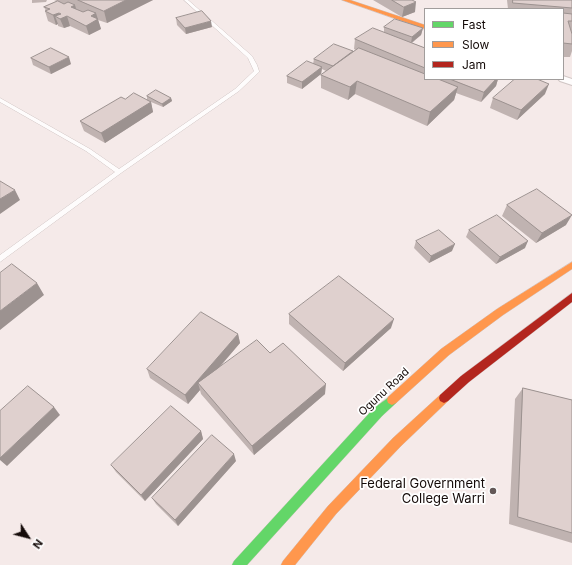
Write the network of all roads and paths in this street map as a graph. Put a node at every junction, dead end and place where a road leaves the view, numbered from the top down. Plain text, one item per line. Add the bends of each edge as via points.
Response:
1 (186, 0) edge
2 (345, 0) edge
3 (424, 27) edge
4 (0, 100) edge
5 (119, 172) junction
6 (0, 259) edge
7 (572, 265) edge
8 (572, 297) edge
9 (238, 565) edge
10 (287, 565) edge

1 - 5 lane via 250,57 257,71 237,90
2 - 3 main road
4 - 5 lane via 88,150
5 - 6 lane
7 - 9 main road, Ogunu Road via 445,352 378,412
8 - 10 main road via 465,379 398,442 332,510

